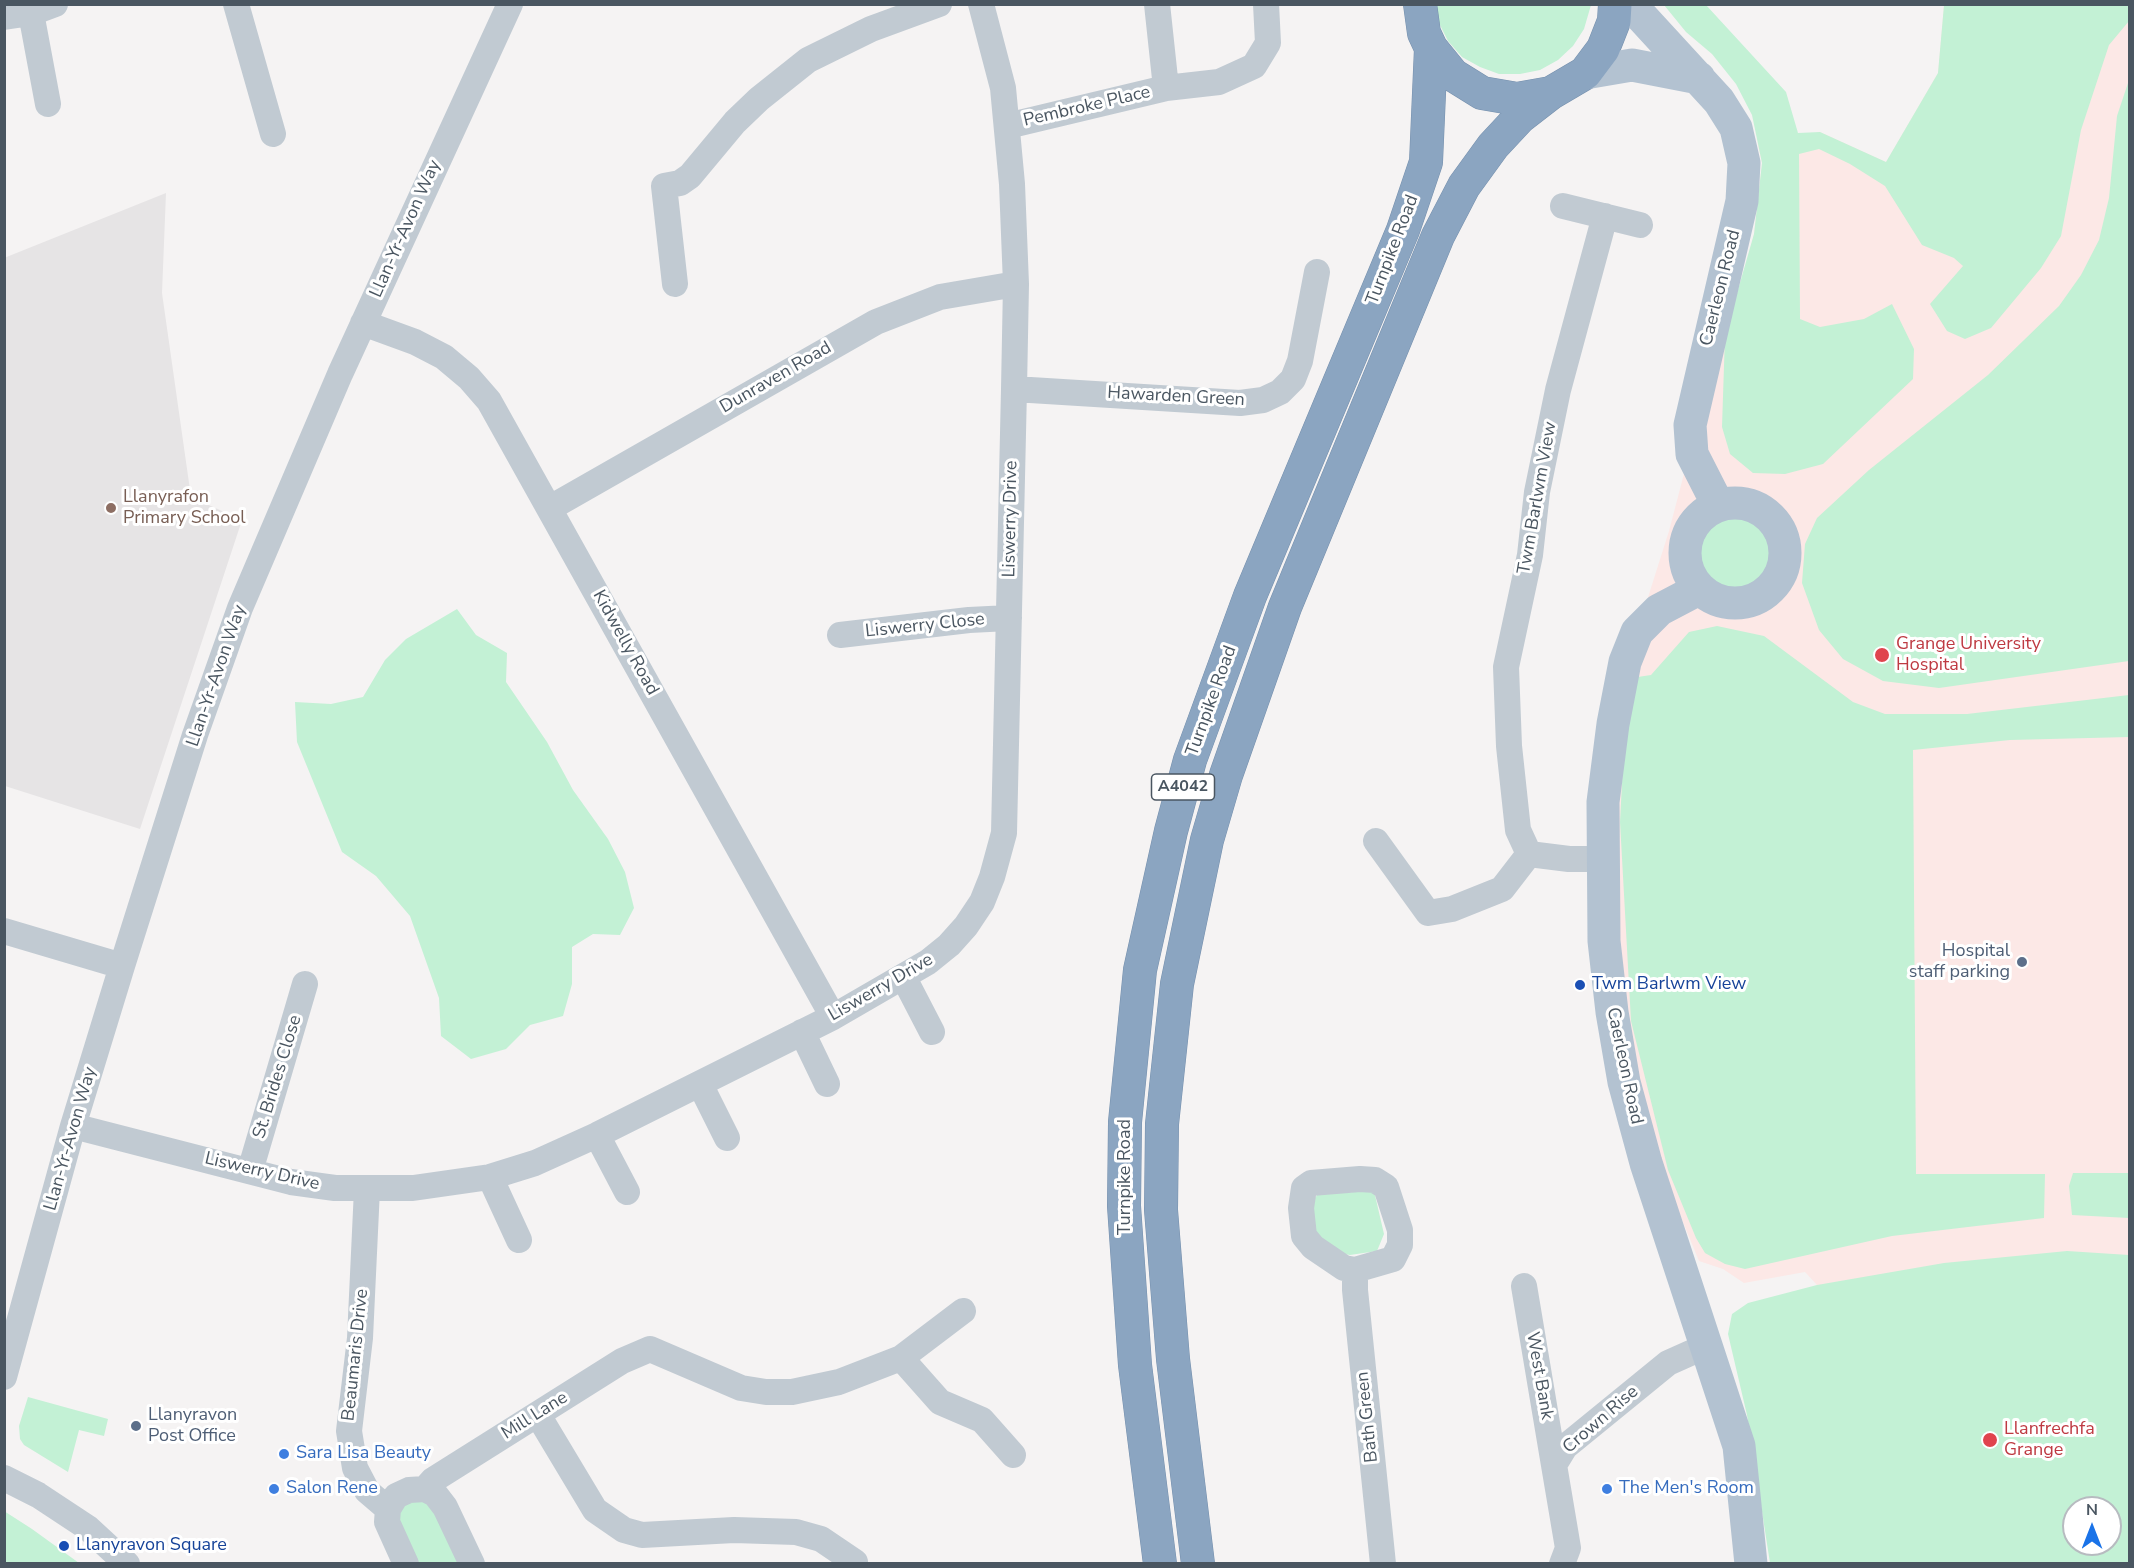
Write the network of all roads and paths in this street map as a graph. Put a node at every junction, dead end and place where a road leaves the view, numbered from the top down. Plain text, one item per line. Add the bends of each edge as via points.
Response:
1 (55, 4) edge
2 (236, 4) edge
3 (510, 4) edge
4 (939, 4) edge
5 (981, 4) edge
6 (1157, 4) edge
7 (1266, 4) edge
8 (1615, 4) edge
9 (1630, 4) edge
10 (1416, 9) edge
11 (31, 13) junction
12 (4, 17) edge
13 (1431, 48) junction
14 (1585, 73) junction
15 (1699, 78) junction
16 (1166, 88) junction
17 (1551, 93) junction
18 (48, 104) dead end
19 (1007, 126) junction
20 (273, 134) dead end
21 (1563, 206) dead end
22 (1605, 216) junction
23 (1640, 225) dead end
24 (1317, 272) dead end
25 (675, 284) dead end
26 (1016, 284) junction
27 (363, 322) junction
28 (1014, 389) junction
29 (1718, 505) junction
30 (550, 508) junction
31 (1699, 589) junction
32 (1009, 618) junction
33 (840, 635) dead end
34 (1376, 841) dead end
35 (1529, 854) junction
36 (1602, 859) junction
37 (4, 931) edge
38 (122, 966) junction
39 (904, 978) junction
40 (305, 984) dead end
41 (833, 1017) junction
42 (802, 1032) junction
43 (932, 1032) dead end
44 (700, 1084) junction
45 (827, 1084) dead end
46 (73, 1126) junction
47 (597, 1135) junction
48 (727, 1138) dead end
49 (250, 1171) junction
50 (490, 1177) junction
51 (367, 1189) junction
52 (627, 1192) dead end
53 (519, 1239) dead end
54 (1355, 1270) dead end
55 (1524, 1286) dead end
56 (963, 1311) dead end
57 (1706, 1346) junction
58 (902, 1359) junction
59 (4, 1377) edge
60 (538, 1415) junction
61 (1012, 1455) dead end
62 (1554, 1465) junction
63 (4, 1478) edge
64 (425, 1489) junction
65 (388, 1509) junction
66 (855, 1562) dead end
67 (127, 1563) edge
68 (406, 1563) edge
69 (472, 1563) edge
70 (1160, 1563) edge
71 (1198, 1563) edge
72 (1383, 1563) edge
73 (1562, 1563) edge
74 (1751, 1563) edge

1 - 11 street
2 - 20 street
3 - 27 street, Llan-Yr-Avon Way
4 - 25 street via 872,29 808,60 735,122 690,176 664,186
5 - 19 street, Liswerry Drive via 1003,88
6 - 16 street, Pembroke Place
7 - 16 street, Pembroke Place via 1268,43 1254,66 1219,82
8 - 14 highway via 1614,21 1604,49
9 - 15 main road, Caerleon Road
10 - 13 highway
11 - 12 street
11 - 18 street
13 - 17 highway via 1453,75 1482,93 1517,99
13 - 70 highway, Turnpike Road / A4042 via 1426,162 1403,230 1250,596 1190,760 1170,831 1140,970 1126,1111 1124,1206 1135,1365
14 - 15 main road via 1632,65
14 - 17 highway
15 - 29 main road, Caerleon Road via 1736,128 1744,163 1742,201 1692,409 1692,454
16 - 19 street, Pembroke Place
17 - 71 highway, Turnpike Road / A4042 via 1520,117 1493,146 1464,186 1438,236 1285,607 1226,775 1205,851 1177,984 1162,1124 1161,1210 1173,1359
19 - 26 street, Liswerry Drive
21 - 22 street
22 - 23 street
22 - 35 street, Twm Barlwm View via 1558,390 1506,667 1518,830
24 - 28 street, Hawarden Green via 1293,379 1280,393 1263,400 1240,403
26 - 28 street, Liswerry Drive
26 - 30 street, Dunraven Road via 940,297 876,322
27 - 30 street, Kidwelly Road via 444,357 470,378 489,401
27 - 38 street, Llan-Yr-Avon Way via 240,608
28 - 32 street, Liswerry Drive
29 - 31 main road via 1701,516 1686,544 1689,575
29 - 31 main road via 1745,504 1761,510 1774,522 1784,546 1782,571 1760,597 1743,603 1726,603
30 - 41 street, Kidwelly Road
31 - 36 main road, Caerleon Road via 1659,610 1637,632 1624,662 1603,802
32 - 33 street, Liswerry Close
32 - 39 street, Liswerry Drive via 1006,796 1000,855 982,902 966,926 949,945
34 - 35 street via 1428,913 1452,909 1502,889
35 - 36 street
36 - 57 main road, Caerleon Road via 1604,941 1624,1082 1646,1163
37 - 38 street
38 - 46 street, Llan-Yr-Avon Way
39 - 41 street, Liswerry Drive
39 - 43 street
40 - 49 street, St. Brides Close
41 - 42 street, Liswerry Drive
42 - 44 street, Liswerry Drive
42 - 45 street
44 - 47 street, Liswerry Drive
44 - 48 street
46 - 49 street, Liswerry Drive
46 - 59 street, Llan-Yr-Avon Way
47 - 50 street, Liswerry Drive via 535,1163
47 - 52 street
49 - 51 street, Liswerry Drive via 291,1182
50 - 51 street, Liswerry Drive via 413,1188
50 - 53 street
51 - 65 street, Beaumaris Drive via 360,1338 349,1431 355,1468 367,1491
54 - 72 street, Bath Green
55 - 62 street, West Bank
56 - 58 street
57 - 62 street, Crown Rise via 1668,1363 1565,1447
57 - 74 main road, Caerleon Road via 1739,1446
58 - 60 street, Mill Lane via 839,1382 792,1392 766,1392 741,1388 650,1349 622,1361
58 - 61 street via 940,1401 982,1420
60 - 64 street, Mill Lane via 433,1480
60 - 66 street via 595,1510 624,1530 653,1535 734,1530 796,1532 820,1539
62 - 73 street, Crown Rise via 1568,1548
63 - 67 street via 88,1528
64 - 65 street via 408,1490 396,1496
64 - 69 street via 445,1507
65 - 68 street via 387,1522

